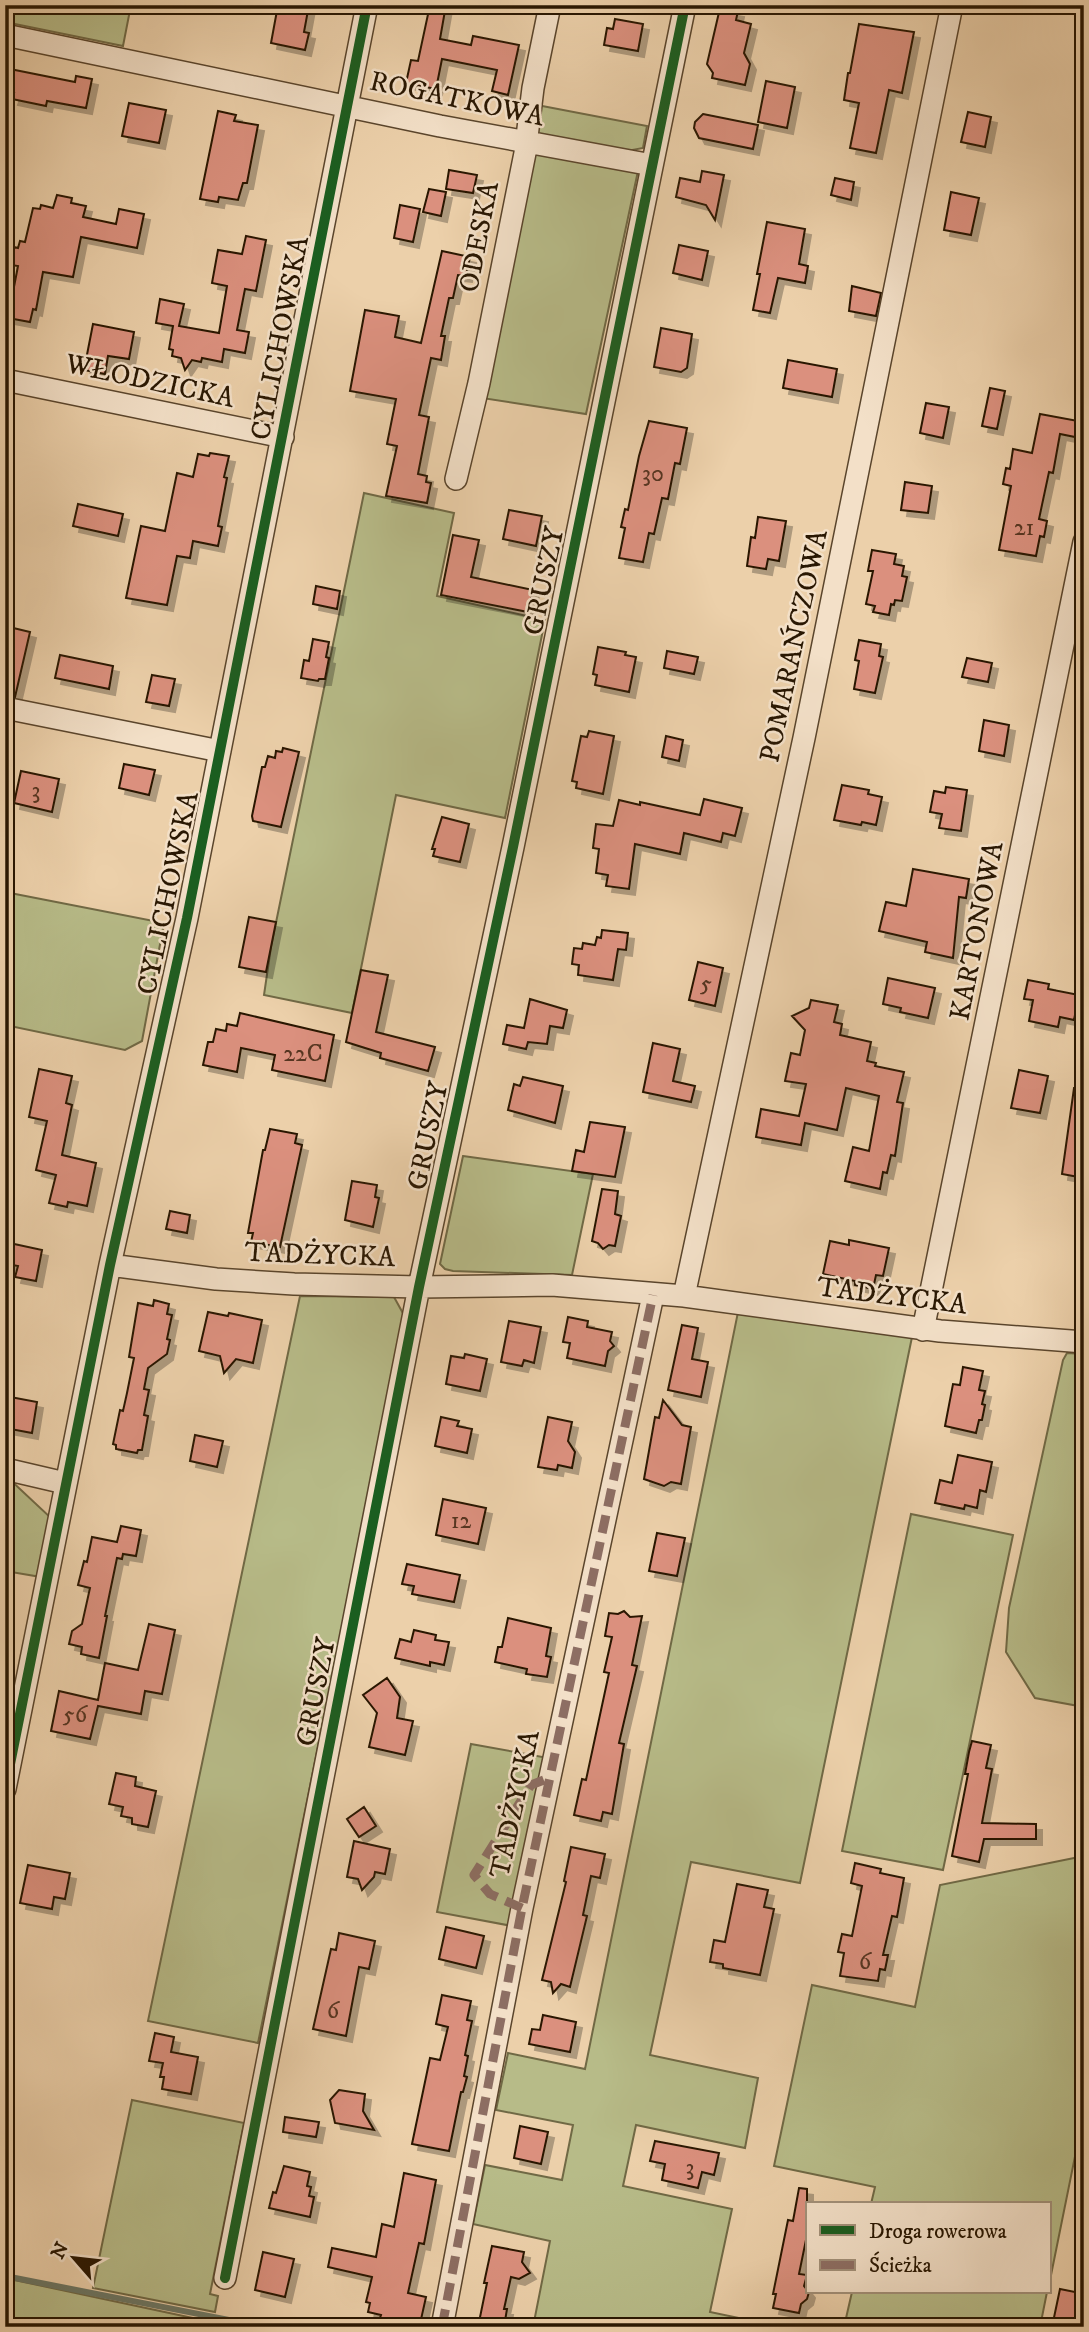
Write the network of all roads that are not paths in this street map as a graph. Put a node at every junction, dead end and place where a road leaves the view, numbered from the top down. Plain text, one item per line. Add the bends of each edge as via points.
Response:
1 (367, 5) edge
2 (550, 5) edge
3 (685, 5) edge
4 (952, 5) edge
5 (5, 35) edge
6 (349, 106) junction
7 (526, 142) junction
8 (652, 165) junction
9 (5, 380) edge
10 (283, 437) junction
11 (456, 479) dead end
12 (1084, 542) edge
13 (5, 708) edge
14 (220, 751) junction
15 (110, 1265) junction
16 (419, 1287) junction
17 (653, 1294) junction
18 (684, 1296) junction
19 (923, 1330) junction
20 (1084, 1342) edge
21 (5, 1469) edge
22 (65, 1483) junction
23 (5, 1789) edge
24 (225, 2278) dead end
25 (442, 2327) edge

1 - 6 street, CYLICHOWSKA
2 - 7 street, ODESKA
3 - 8 street, GRUSZY
4 - 18 street, POMARAŃCZOWA via 818,670
5 - 6 street, ROGATKOWA
6 - 7 street, ROGATKOWA
6 - 10 street, CYLICHOWSKA
7 - 8 street, ROGATKOWA
7 - 11 street, ODESKA
8 - 16 street, GRUSZY
9 - 10 street, WŁODZICKA
10 - 14 street, CYLICHOWSKA
12 - 19 street, KARTONOWA
13 - 14 street
14 - 15 street, CYLICHOWSKA
15 - 16 street, TADŻYCKA via 216,1279
15 - 22 street, CYLICHOWSKA
16 - 17 street, TADŻYCKA via 552,1285
16 - 24 street, GRUSZY
17 - 18 street, TADŻYCKA
17 - 25 street, TADŻYCKA via 530,1869
18 - 19 street, TADŻYCKA
19 - 20 street, TADŻYCKA
21 - 22 street
22 - 23 street, CYLICHOWSKA

